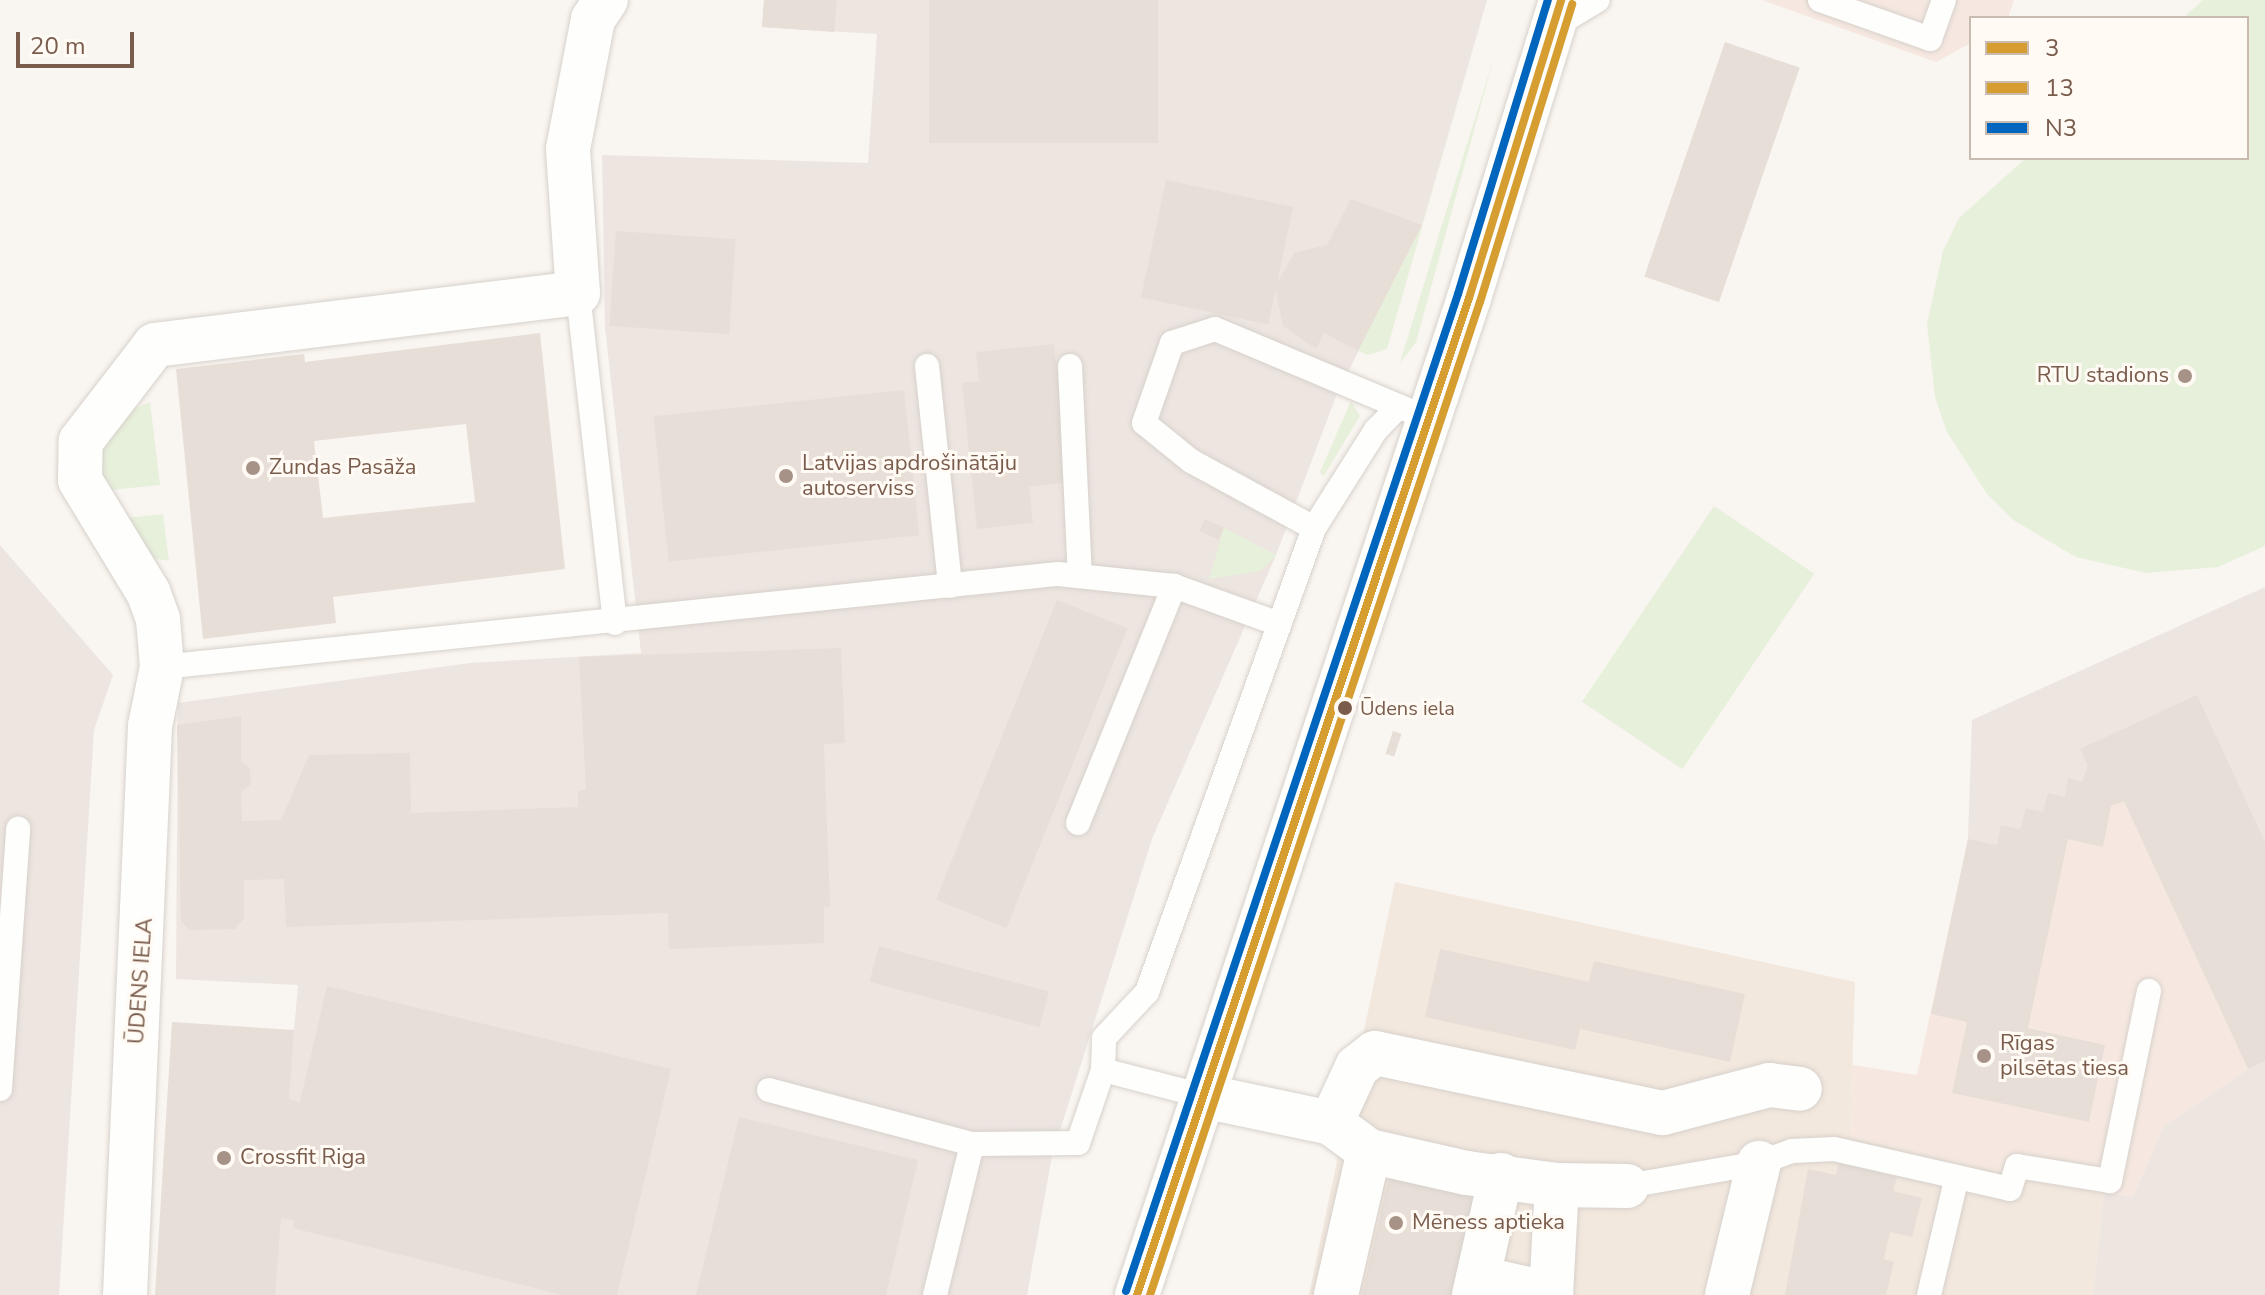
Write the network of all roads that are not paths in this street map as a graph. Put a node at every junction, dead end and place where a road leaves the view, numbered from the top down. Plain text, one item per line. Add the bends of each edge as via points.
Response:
1 (606, 0) edge
2 (1598, 0) edge
3 (1820, 0) edge
4 (1944, 0) edge
5 (1553, 10) edge
6 (578, 293) junction
7 (927, 366) dead end
8 (1070, 366) dead end
9 (1414, 413) junction
10 (1314, 528) junction
11 (1080, 575) junction
12 (950, 586) junction
13 (1174, 586) junction
14 (615, 623) junction
15 (1276, 623) junction
16 (162, 667) junction
17 (1078, 823) dead end
18 (18, 829) dead end
19 (2149, 991) dead end
20 (1103, 1070) junction
21 (0, 1089) edge
22 (1800, 1089) dead end
23 (769, 1090) dead end
24 (1203, 1096) junction
25 (1331, 1123) junction
26 (972, 1144) junction
27 (1369, 1151) junction
28 (1759, 1163) junction
29 (1501, 1175) junction
30 (1957, 1177) junction
31 (1557, 1185) junction
32 (1627, 1186) joint
33 (119, 1283) edge
34 (1476, 1286) edge
35 (1934, 1290) edge
36 (1551, 1294) edge
37 (935, 1295) edge
38 (1137, 1295) edge
39 (1336, 1295) edge
40 (1727, 1295) edge

1 - 6 street via 593,19 568,149
2 - 5 lane
3 - 4 lane via 1930,39
5 - 9 street
6 - 14 lane
6 - 16 street, ŪDENS IELA via 155,345 117,387 81,441 78,458 80,480 148,592 158,619
7 - 12 lane
8 - 11 lane
9 - 10 lane via 1376,430
9 - 10 lane via 1215,329 1172,343 1144,423 1191,461
9 - 24 street
10 - 15 lane
11 - 12 lane
11 - 13 lane
12 - 14 lane
13 - 15 lane
13 - 17 lane
14 - 16 lane
15 - 20 lane via 1147,992 1104,1038
16 - 33 street, ŪDENS IELA via 150,726 146,924
18 - 21 lane
19 - 30 lane via 2110,1181 2017,1166 2010,1189
20 - 24 lane
20 - 26 lane via 1078,1143
22 - 25 street via 1769,1085 1663,1113 1375,1053 1357,1067
23 - 26 lane
24 - 25 street
24 - 38 street
25 - 27 street
26 - 37 lane
27 - 29 street
27 - 39 street
28 - 30 lane via 1792,1151 1834,1149
28 - 32 lane
28 - 40 street
29 - 31 street
29 - 34 street
30 - 35 lane
31 - 32 street
31 - 36 street
34 - 36 street

